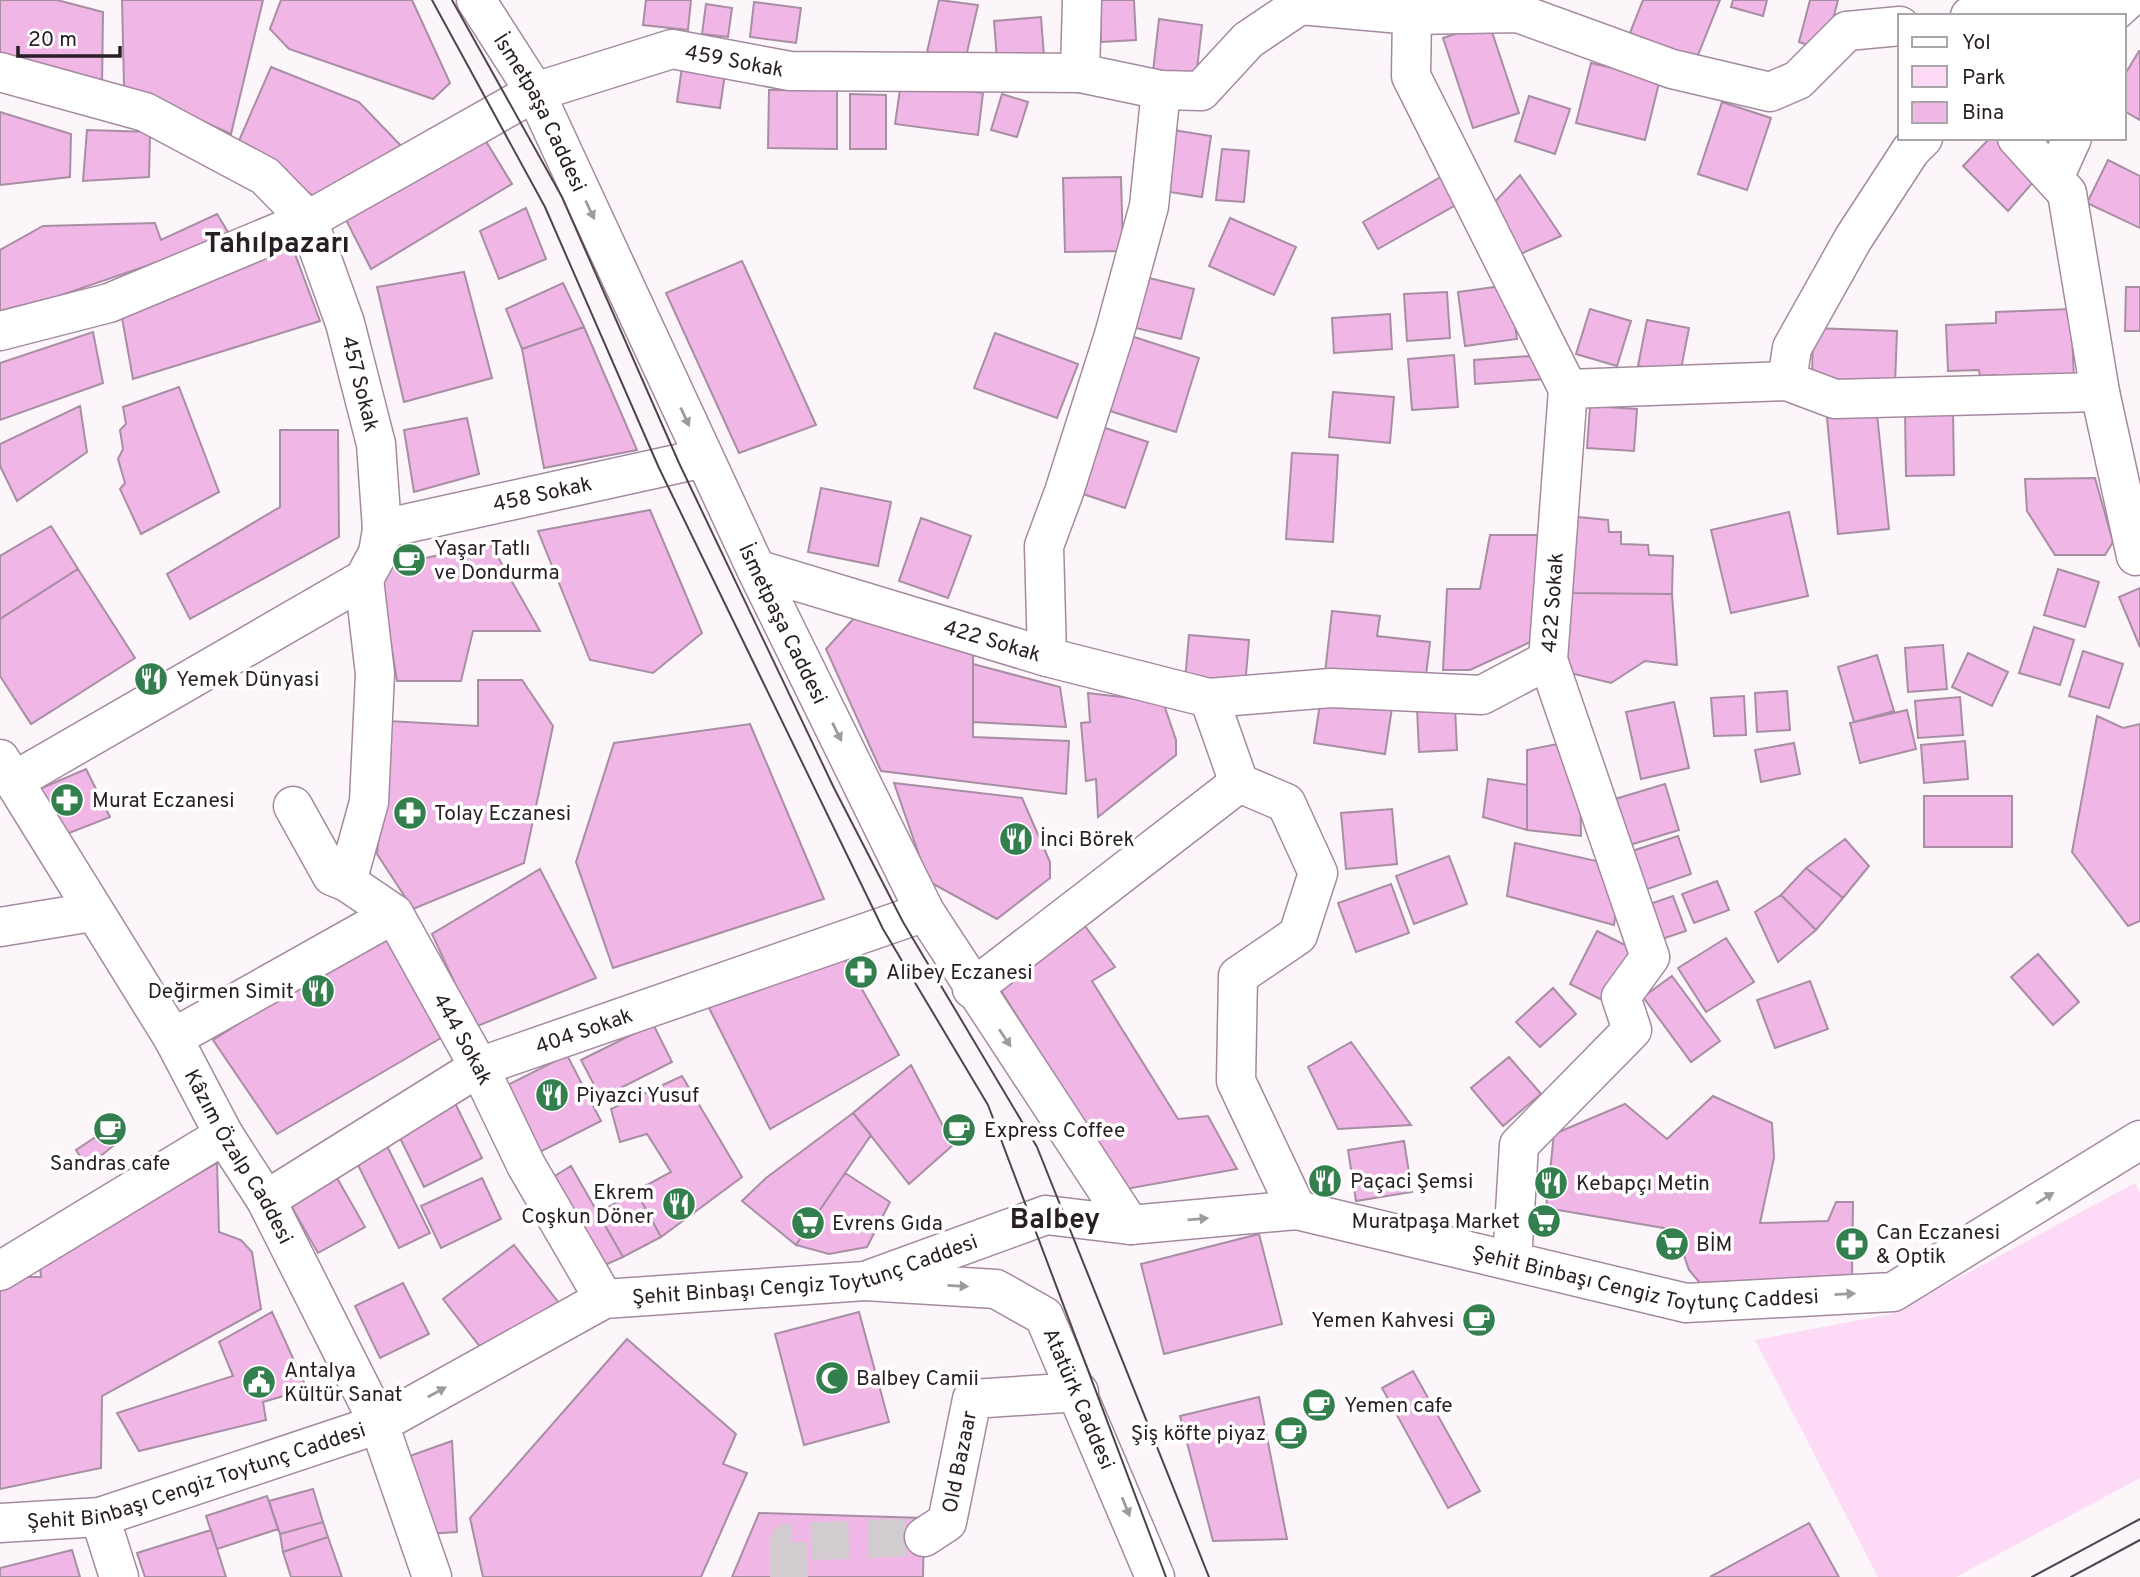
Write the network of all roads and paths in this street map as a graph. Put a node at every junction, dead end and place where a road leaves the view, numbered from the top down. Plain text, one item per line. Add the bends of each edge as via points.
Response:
1 (476, 0) edge
2 (1082, 0) edge
3 (1953, 0) edge
4 (1300, 2) edge
5 (2020, 5) edge
6 (2124, 12) edge
7 (1969, 14) edge
8 (1980, 14) edge
9 (1412, 15) junction
10 (1898, 26) edge
11 (0, 72) edge
12 (1080, 73) junction
13 (1161, 90) junction
14 (536, 92) junction
15 (1921, 140) edge
16 (2019, 140) edge
17 (2072, 140) edge
18 (2054, 178) junction
19 (308, 220) junction
20 (0, 331) edge
21 (1787, 381) junction
22 (1568, 389) junction
23 (2100, 392) junction
24 (704, 458) junction
25 (375, 554) junction
26 (2136, 556) dead end
27 (756, 569) junction
28 (1047, 656) junction
29 (1548, 660) junction
30 (1209, 698) junction
31 (7, 770) edge
32 (1239, 783) junction
33 (293, 806) dead end
34 (347, 882) junction
35 (92, 912) junction
36 (925, 912) junction
37 (394, 914) junction
38 (0, 927) edge
39 (972, 989) junction
40 (173, 1038) junction
41 (479, 1067) junction
42 (224, 1135) junction
43 (2140, 1140) edge
44 (266, 1200) junction
45 (1297, 1210) junction
46 (1130, 1225) junction
47 (1512, 1261) junction
48 (0, 1271) edge
49 (865, 1281) junction
50 (604, 1299) junction
51 (1079, 1392) junction
52 (379, 1424) junction
53 (100, 1517) junction
54 (0, 1523) edge
55 (924, 1537) tunnel mouth
56 (119, 1577) edge
57 (432, 1577) edge
58 (1155, 1577) edge

1 - 14 street, İsmetpaşa Caddesi
2 - 12 street
3 - 7 street
4 - 9 street
4 - 13 street, 459 Sokak via 1248,40 1201,91
5 - 6 street
5 - 8 street
9 - 10 street via 1518,13 1672,69 1770,92 1798,80 1847,31
9 - 22 street via 1411,76
11 - 19 street via 145,112 265,177
12 - 13 street, 459 Sokak
12 - 14 street, 459 Sokak via 790,71 672,49
13 - 28 street via 1149,206 1110,348 1044,546
14 - 19 street, 459 Sokak
14 -> 24 street, İsmetpaşa Caddesi
15 - 21 street via 1846,251 1792,348
16 - 18 street
17 - 18 street
18 - 23 street via 2067,193
19 - 20 street, 459 Sokak via 108,303
19 - 25 street, 457 Sokak via 345,323 376,444
21 - 22 street
21 - 23 street via 1835,399
22 - 29 street, 422 Sokak
23 - 26 street
24 - 25 street, 458 Sokak
24 - 27 street, İsmetpaşa Caddesi
25 - 31 street, 458 Sokak
25 - 34 street, 457 Sokak via 369,802
27 - 28 street, 422 Sokak
27 -> 36 street, İsmetpaşa Caddesi
28 - 30 street, 422 Sokak
29 - 30 street, 422 Sokak via 1482,695 1331,688
29 - 47 street via 1650,957 1621,997 1632,1030 1519,1145
30 - 32 street
31 - 35 street, Kâzım Özalp Caddesi
32 - 39 street
32 - 45 street via 1286,803 1318,873 1298,935 1238,976 1236,1081
33 - 34 street, 444 Sokak via 332,876
34 - 37 street, 444 Sokak
35 - 38 street
35 - 40 street, Kâzım Özalp Caddesi
36 - 39 street, İsmetpaşa Caddesi
36 - 41 street, 404 Sokak
37 - 40 street
37 - 41 street, 444 Sokak
39 -> 46 street, İsmetpaşa Caddesi
40 - 42 street, Kâzım Özalp Caddesi
41 - 44 street, 404 Sokak
41 - 50 street, 444 Sokak via 526,1165
42 - 44 street, Kâzım Özalp Caddesi
42 - 48 street
47 -> 43 street, Şehit Binbaşı Cengiz Toytunç Caddesi via 1686,1303 1893,1292
44 - 52 street, Kâzım Özalp Caddesi
46 -> 45 street, Şehit Binbaşı Cengiz Toytunç Caddesi
45 - 47 street, Şehit Binbaşı Cengiz Toytunç Caddesi
46 - 49 street, Şehit Binbaşı Cengiz Toytunç Caddesi via 1046,1215
49 - 50 street, Şehit Binbaşı Cengiz Toytunç Caddesi
49 -> 51 street, Atatürk Caddesi via 996,1289 1044,1316
52 -> 50 street, Şehit Binbaşı Cengiz Toytunç Caddesi
51 - 55 street, Old Bazaar via 972,1399 947,1521
51 -> 58 street, Atatürk Caddesi
52 - 53 street, Şehit Binbaşı Cengiz Toytunç Caddesi
52 - 57 street, Kâzım Özalp Caddesi
53 - 54 street, Şehit Binbaşı Cengiz Toytunç Caddesi
53 - 56 street

